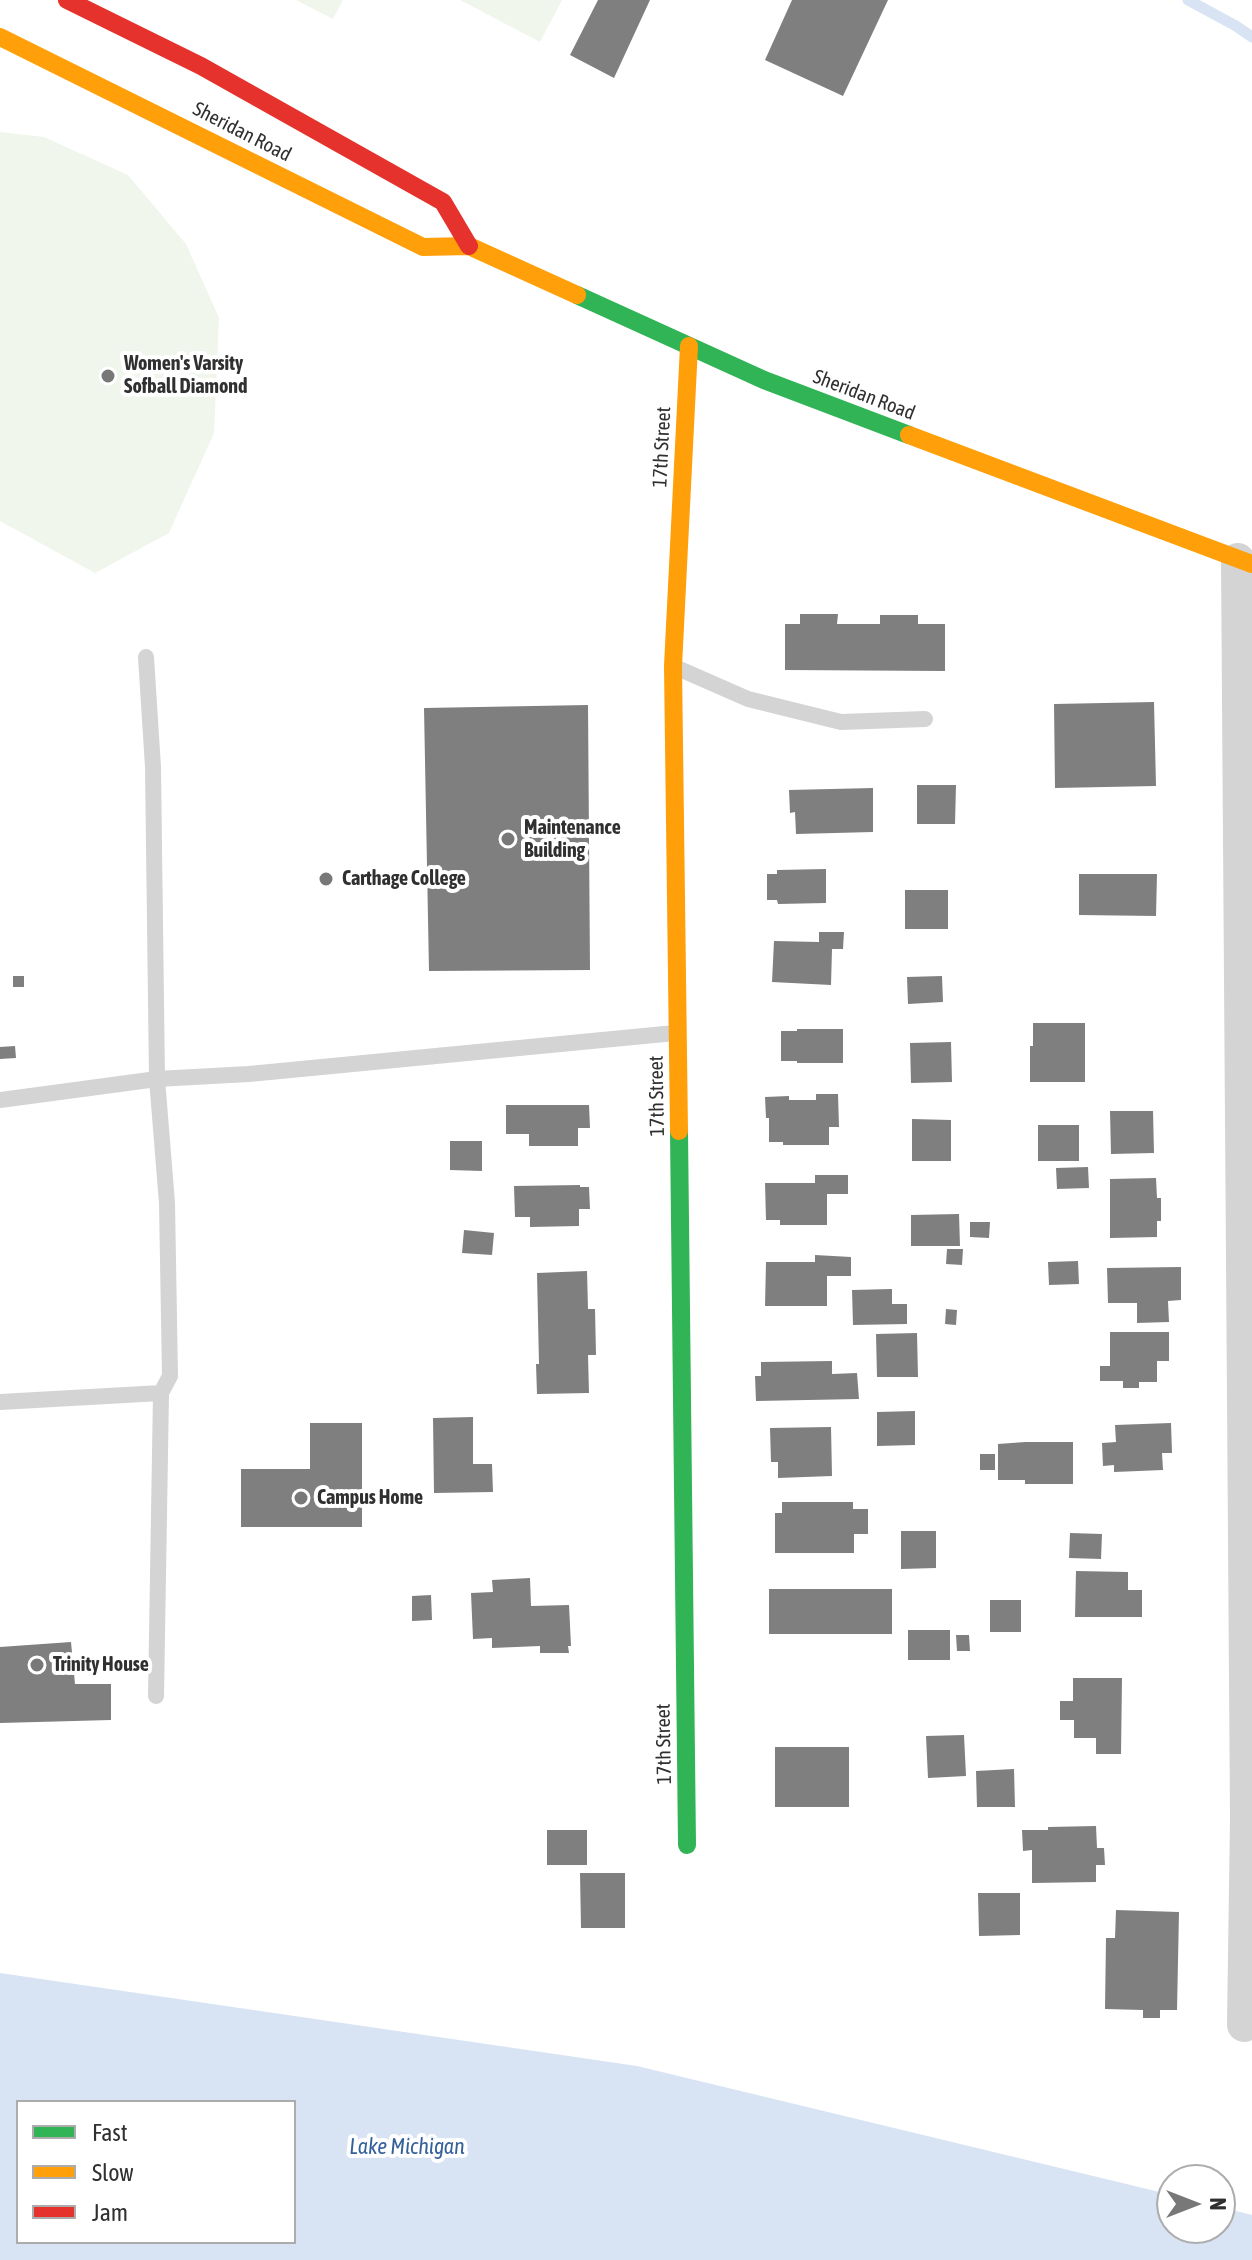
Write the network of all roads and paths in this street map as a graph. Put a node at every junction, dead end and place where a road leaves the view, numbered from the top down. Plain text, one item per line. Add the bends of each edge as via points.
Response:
1 (67, 0) edge
2 (0, 37) edge
3 (469, 246) junction
4 (689, 346) junction
5 (1245, 562) edge
6 (146, 657) dead end
7 (673, 666) junction
8 (925, 719) dead end
9 (678, 1033) junction
10 (157, 1079) junction
11 (0, 1100) edge
12 (161, 1393) junction
13 (0, 1402) edge
14 (156, 1696) dead end
15 (687, 1845) dead end
16 (1244, 2025) dead end

1 - 3 main road, Sheridan Road via 201,66 443,202
2 - 3 main road, Sheridan Road via 423,247
3 - 4 main road, Sheridan Road
4 - 5 main road, Sheridan Road via 764,380
4 - 7 main road, 17th Street
5 - 16 street
6 - 10 lane via 153,767
7 - 8 lane via 748,699 841,722
7 - 9 main road, 17th Street
9 - 10 lane
9 - 15 main road, 17th Street
10 - 11 lane
10 - 12 lane via 170,1345 170,1376
12 - 13 lane
12 - 14 lane

